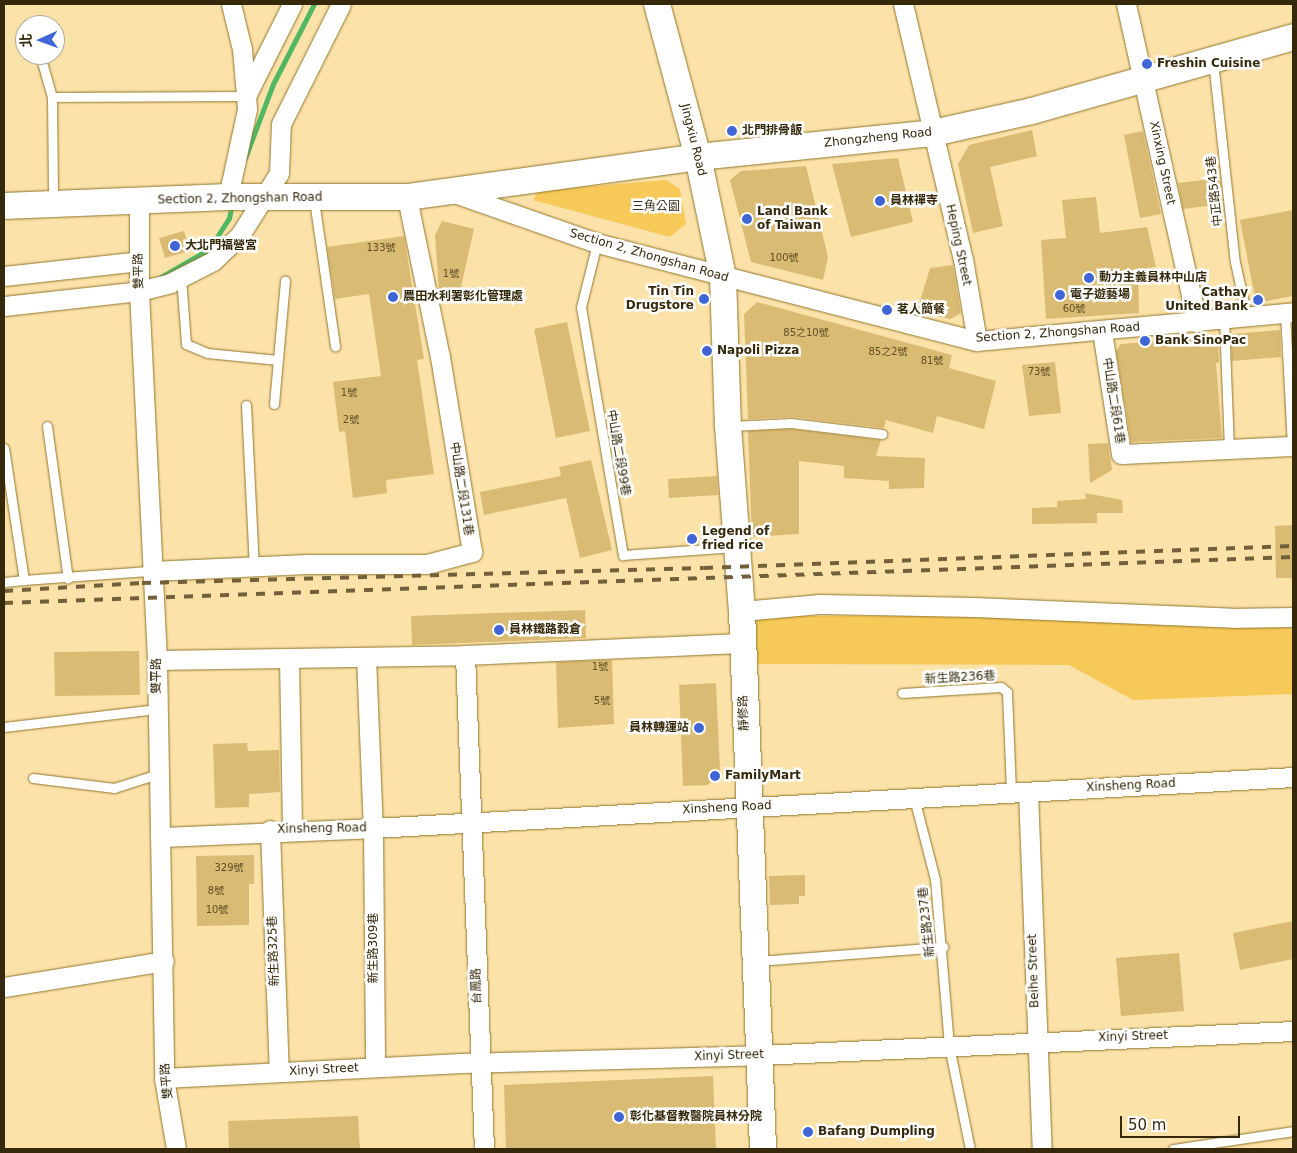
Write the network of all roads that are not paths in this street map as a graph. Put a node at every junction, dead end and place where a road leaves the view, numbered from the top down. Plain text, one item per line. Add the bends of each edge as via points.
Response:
1 (231, 4) edge
2 (292, 4) edge
3 (341, 4) edge
4 (657, 4) edge
5 (903, 4) edge
6 (1126, 4) edge
7 (1293, 37) edge
8 (1213, 60) junction
9 (43, 65) edge
10 (1144, 81) junction
11 (246, 96) junction
12 (52, 97) junction
13 (933, 133) junction
14 (698, 157) junction
15 (453, 192) junction
16 (228, 197) junction
17 (407, 197) junction
18 (263, 198) junction
19 (314, 198) junction
20 (139, 202) junction
21 (54, 205) junction
22 (4, 206) edge
23 (597, 243) junction
24 (139, 261) junction
25 (4, 276) edge
26 (181, 277) junction
27 (723, 277) junction
28 (285, 280) dead end
29 (139, 290) junction
30 (4, 306) edge
31 (1289, 313) edge
32 (1247, 317) junction
33 (1224, 320) junction
34 (1197, 322) junction
35 (1102, 331) junction
36 (977, 341) junction
37 (334, 346) dead end
38 (278, 360) junction
39 (274, 404) dead end
40 (246, 405) dead end
41 (47, 426) dead end
42 (728, 426) junction
43 (882, 434) dead end
44 (1292, 446) edge
45 (4, 448) edge
46 (1229, 449) junction
47 (738, 546) junction
48 (254, 566) junction
49 (150, 571) junction
50 (68, 579) junction
51 (24, 580) junction
52 (4, 582) edge
53 (742, 611) junction
54 (1293, 617) edge
55 (741, 643) junction
56 (465, 655) junction
57 (366, 657) junction
58 (289, 658) junction
59 (157, 660) junction
60 (902, 693) dead end
61 (157, 709) junction
62 (4, 727) edge
63 (158, 774) junction
64 (1293, 777) edge
65 (33, 778) dead end
66 (1020, 792) junction
67 (914, 798) junction
68 (747, 806) junction
69 (470, 822) junction
70 (373, 828) junction
71 (292, 829) junction
72 (270, 830) junction
73 (160, 837) junction
74 (943, 947) junction
75 (164, 961) junction
76 (754, 962) junction
77 (4, 987) edge
78 (1293, 1031) edge
79 (1036, 1041) junction
80 (949, 1046) junction
81 (759, 1055) junction
82 (480, 1062) junction
83 (375, 1067) junction
84 (279, 1072) junction
85 (164, 1078) junction
86 (1293, 1131) edge
87 (176, 1149) edge
88 (484, 1149) edge
89 (763, 1149) edge
90 (970, 1149) edge
91 (1042, 1149) edge
92 (1173, 1149) edge

1 - 11 street via 242,49
2 - 11 street
3 - 18 street via 281,124 279,173
4 - 14 street, Jingxiu Road
5 - 13 street, Heping Street
6 - 10 street, Xinxing Street
7 - 8 street, Zhongzheng Road
8 - 10 street, Zhongzheng Road
8 - 32 lane, 中正路543巷 via 1235,262
9 - 12 lane
10 - 13 street, Zhongzheng Road via 1032,112
10 - 34 street, Xinxing Street
11 - 12 lane
11 - 16 street via 247,110
12 - 21 lane
13 - 14 street, Zhongzheng Road
13 - 36 street, Heping Street via 963,259
14 - 15 street, Zhongzheng Road
14 - 27 street, Jingxiu Road
15 - 17 street, Section 2, Zhongshan Road
15 - 23 street, Section 2, Zhongshan Road
16 - 18 street, Section 2, Zhongshan Road
16 - 20 street, Section 2, Zhongshan Road
17 - 19 street, Section 2, Zhongshan Road
17 - 48 street, 中山路二段131巷 via 440,357 472,552 427,564
18 - 19 street, Section 2, Zhongshan Road
18 - 26 street via 240,235 213,261
19 - 37 lane
20 - 21 street, Section 2, Zhongshan Road
20 - 24 street, 雙平路
21 - 22 street, Section 2, Zhongshan Road
23 - 27 street, Section 2, Zhongshan Road
23 - 47 lane, 中山路二段99巷 via 581,307 623,555
24 - 25 street
24 - 29 street, 雙平路
26 - 29 street
26 - 38 lane via 186,344 207,353
27 - 36 street, Section 2, Zhongshan Road
27 - 42 street, 靜修路
28 - 38 lane
29 - 30 street
29 - 49 street, 雙平路
31 - 32 street, Section 2, Zhongshan Road
31 - 44 lane
32 - 33 street, Section 2, Zhongshan Road
33 - 34 street, Section 2, Zhongshan Road
33 - 46 lane
34 - 35 street, Section 2, Zhongshan Road
35 - 36 street, Section 2, Zhongshan Road
35 - 46 street, 中山路二段61巷 via 1121,454
38 - 39 lane
40 - 48 lane
41 - 50 lane
42 - 43 lane via 791,422
42 - 47 street, 靜修路
44 - 46 street
45 - 51 lane
47 - 53 street, 靜修路
48 - 49 street, 中山路二段131巷
49 - 50 lane
49 - 59 street, 雙平路
50 - 51 lane
51 - 52 lane
53 - 54 street via 820,604
53 - 55 street, 靜修路
55 - 56 street
55 - 68 street, 靜修路
56 - 57 street
56 - 69 street, 台鳳路
57 - 58 street
57 - 70 street, 新生路309巷
58 - 59 street
58 - 71 street
59 - 61 street, 雙平路
60 - 66 lane, 新生路236巷 via 1001,687 1007,692
61 - 62 lane
61 - 63 street, 雙平路
63 - 65 lane via 114,788
63 - 73 street, 雙平路
64 - 66 street, Xinsheng Road
66 - 67 street, Xinsheng Road
66 - 79 street, Beihe Street
67 - 68 street, Xinsheng Road
67 - 74 lane, 新生路237巷 via 935,879
68 - 69 street, Xinsheng Road
68 - 76 street, 靜修路
69 - 70 street, Xinsheng Road
69 - 82 street, 台鳳路
70 - 71 street, Xinsheng Road
70 - 83 street, 新生路309巷
71 - 72 street, Xinsheng Road
72 - 73 street, Xinsheng Road
72 - 84 street, 新生路325巷
73 - 75 street, 雙平路
74 - 76 lane
74 - 80 lane, 新生路237巷
75 - 77 street
75 - 85 street, 雙平路
76 - 81 street, 靜修路
78 - 79 street, Xinyi Street
79 - 80 street, Xinyi Street
79 - 91 street, Beihe Street
80 - 81 street, Xinyi Street
80 - 90 lane, 新生路237巷
81 - 82 street, Xinyi Street
81 - 89 street, 靜修路
82 - 83 street, Xinyi Street
82 - 88 street, 台鳳路
83 - 84 street, Xinyi Street
84 - 85 street, Xinyi Street
85 - 87 street, 雙平路
86 - 92 lane

